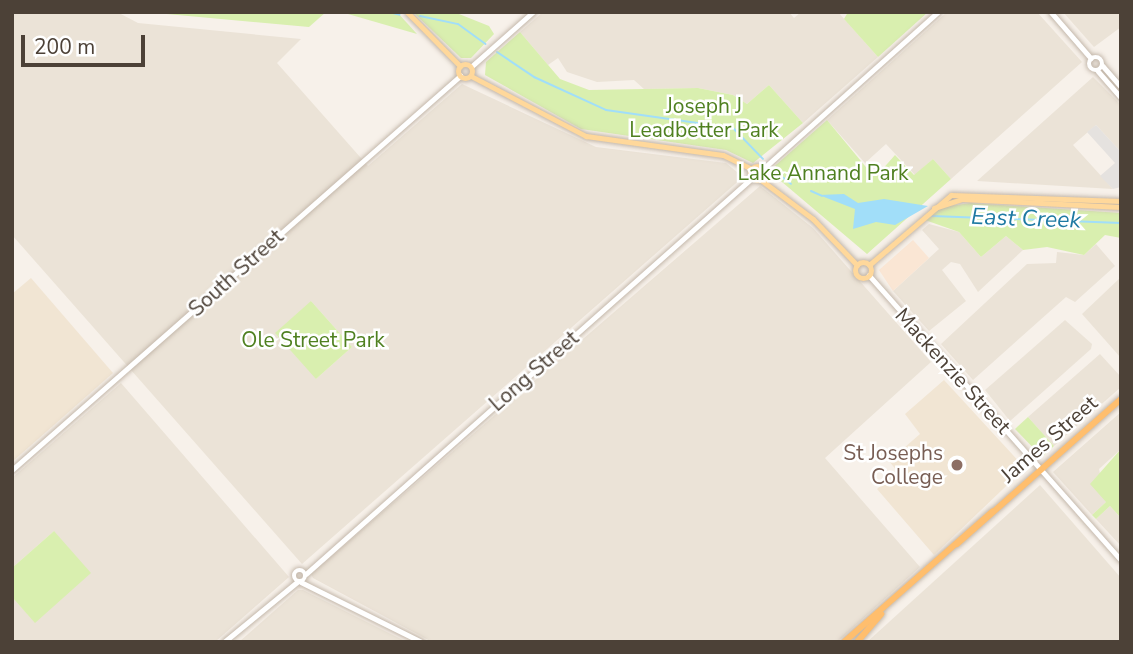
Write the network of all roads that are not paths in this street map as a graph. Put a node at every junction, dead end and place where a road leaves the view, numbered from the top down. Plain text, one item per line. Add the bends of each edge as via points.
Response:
1 (407, 12) edge
2 (533, 12) edge
3 (938, 12) edge
4 (1051, 12) edge
5 (1091, 58) junction
6 (460, 66) junction
7 (1103, 66) junction
8 (471, 67) junction
9 (1098, 71) junction
10 (460, 76) junction
11 (471, 76) junction
12 (1121, 87) edge
13 (1121, 97) edge
14 (752, 169) junction
15 (763, 169) junction
16 (752, 178) junction
17 (761, 180) junction
18 (1121, 201) edge
19 (1121, 207) edge
20 (931, 209) junction
21 (857, 265) junction
22 (869, 265) junction
23 (869, 275) junction
24 (1121, 399) edge
25 (1042, 469) junction
26 (12, 470) edge
27 (1121, 560) edge
28 (301, 577) junction
29 (884, 610) junction
30 (859, 640) edge
31 (224, 642) edge
32 (422, 642) edge
33 (844, 642) edge
34 (851, 642) edge

1 - 6 main road
2 - 8 street
3 - 15 street
4 - 5 street
5 - 7 street via 1100,58
5 - 9 street via 1089,67
6 - 8 main road
6 - 10 main road
7 - 9 street
7 - 12 street
8 - 11 main road
9 - 13 street
10 - 11 main road
10 - 26 street, South Street
11 - 14 main road via 586,136 723,155
14 - 15 main road
14 - 16 main road
15 - 17 main road
16 - 17 main road
16 - 28 street, Long Street
17 - 21 main road via 813,219
18 - 20 main road via 962,193 944,197
19 - 20 main road via 962,199
20 - 22 main road
21 - 22 main road
21 - 23 main road via 857,276
22 - 23 main road
23 - 25 street, Mackenzie Street
24 - 25 highway, James Street
25 - 27 street, Mackenzie Street
25 - 29 highway, James Street
28 - 31 street
28 - 32 street
29 - 30 highway, James Street
29 - 33 highway, James Street
30 - 34 street, James Street

